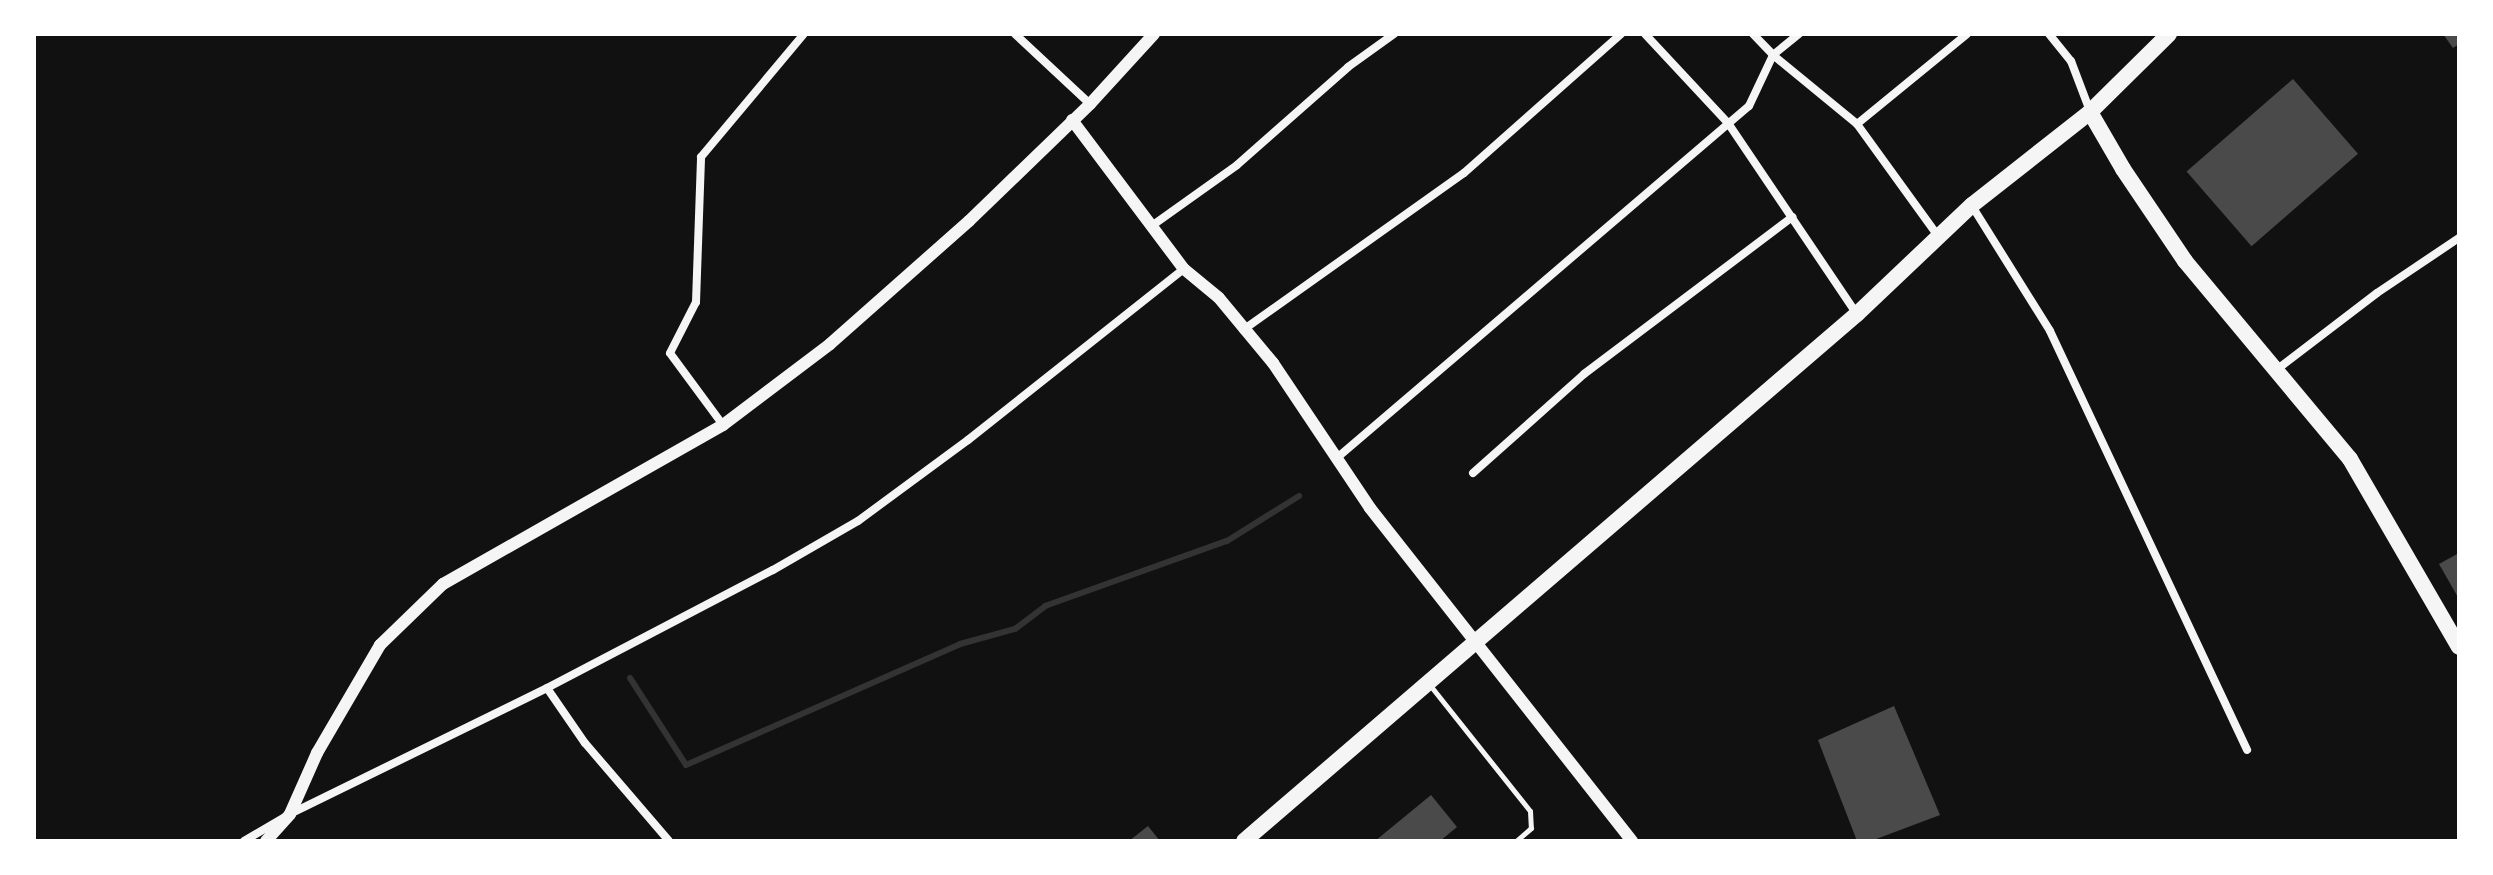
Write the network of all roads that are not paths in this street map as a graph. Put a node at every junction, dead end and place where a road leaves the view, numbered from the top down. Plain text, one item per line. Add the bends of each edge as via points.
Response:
1 (804, 34) edge
2 (1015, 34) edge
3 (1154, 34) edge
4 (1394, 34) edge
5 (1621, 34) edge
6 (1645, 34) edge
7 (1753, 34) edge
8 (1799, 34) edge
9 (1967, 34) edge
10 (2049, 34) edge
11 (2169, 34) edge
12 (1773, 55) junction
13 (1090, 104) junction
14 (2090, 112) junction
15 (1072, 120) junction
16 (1728, 123) junction
17 (1857, 124) junction
18 (1972, 205) junction
19 (1792, 217) junction
20 (1153, 225) junction
21 (1939, 237) junction
22 (2459, 238) edge
23 (1184, 269) junction
24 (1857, 314) junction
25 (1243, 330) junction
26 (2275, 372) junction
27 (723, 425) junction
28 (1338, 457) junction
29 (1473, 473) dead end
30 (2452, 620) edge
31 (1475, 646) junction
32 (2459, 647) edge
33 (1429, 684) junction
34 (547, 688) junction
35 (2247, 750) dead end
36 (290, 814) junction
37 (244, 841) edge
38 (266, 841) edge
39 (669, 841) edge
40 (1244, 841) edge
41 (1516, 841) edge
42 (1632, 841) edge

1 - 27 street via 701,157 696,302 670,353
2 - 13 street
3 - 13 street
4 - 20 street via 1348,67 1237,165
5 - 25 street via 1464,173
6 - 16 street
7 - 12 street
8 - 12 street
9 - 17 street
10 - 14 street via 2071,61
11 - 14 main road
12 - 16 street via 1749,106
12 - 17 street
13 - 15 street
14 - 18 main road
14 - 26 main road via 2185,261
15 - 20 street
15 - 27 street via 969,221 830,344
16 - 19 street
16 - 28 street via 1623,219
17 - 21 street
18 - 21 main road
18 - 35 street via 2050,331
19 - 24 street
19 - 29 street via 1584,374
20 - 23 street
21 - 24 main road
22 - 26 street
23 - 25 street via 1219,298
23 - 34 street via 858,521
24 - 31 main road
25 - 28 street via 1273,363
26 - 30 main road via 2350,459
27 - 36 street via 443,584 380,645 317,753
28 - 31 street via 1370,508
30 - 32 main road
31 - 33 main road
31 - 42 street
33 - 40 main road
33 - 41 lane via 1530,811 1531,828
34 - 36 street
34 - 39 street via 585,743
36 - 37 street
36 - 38 street

